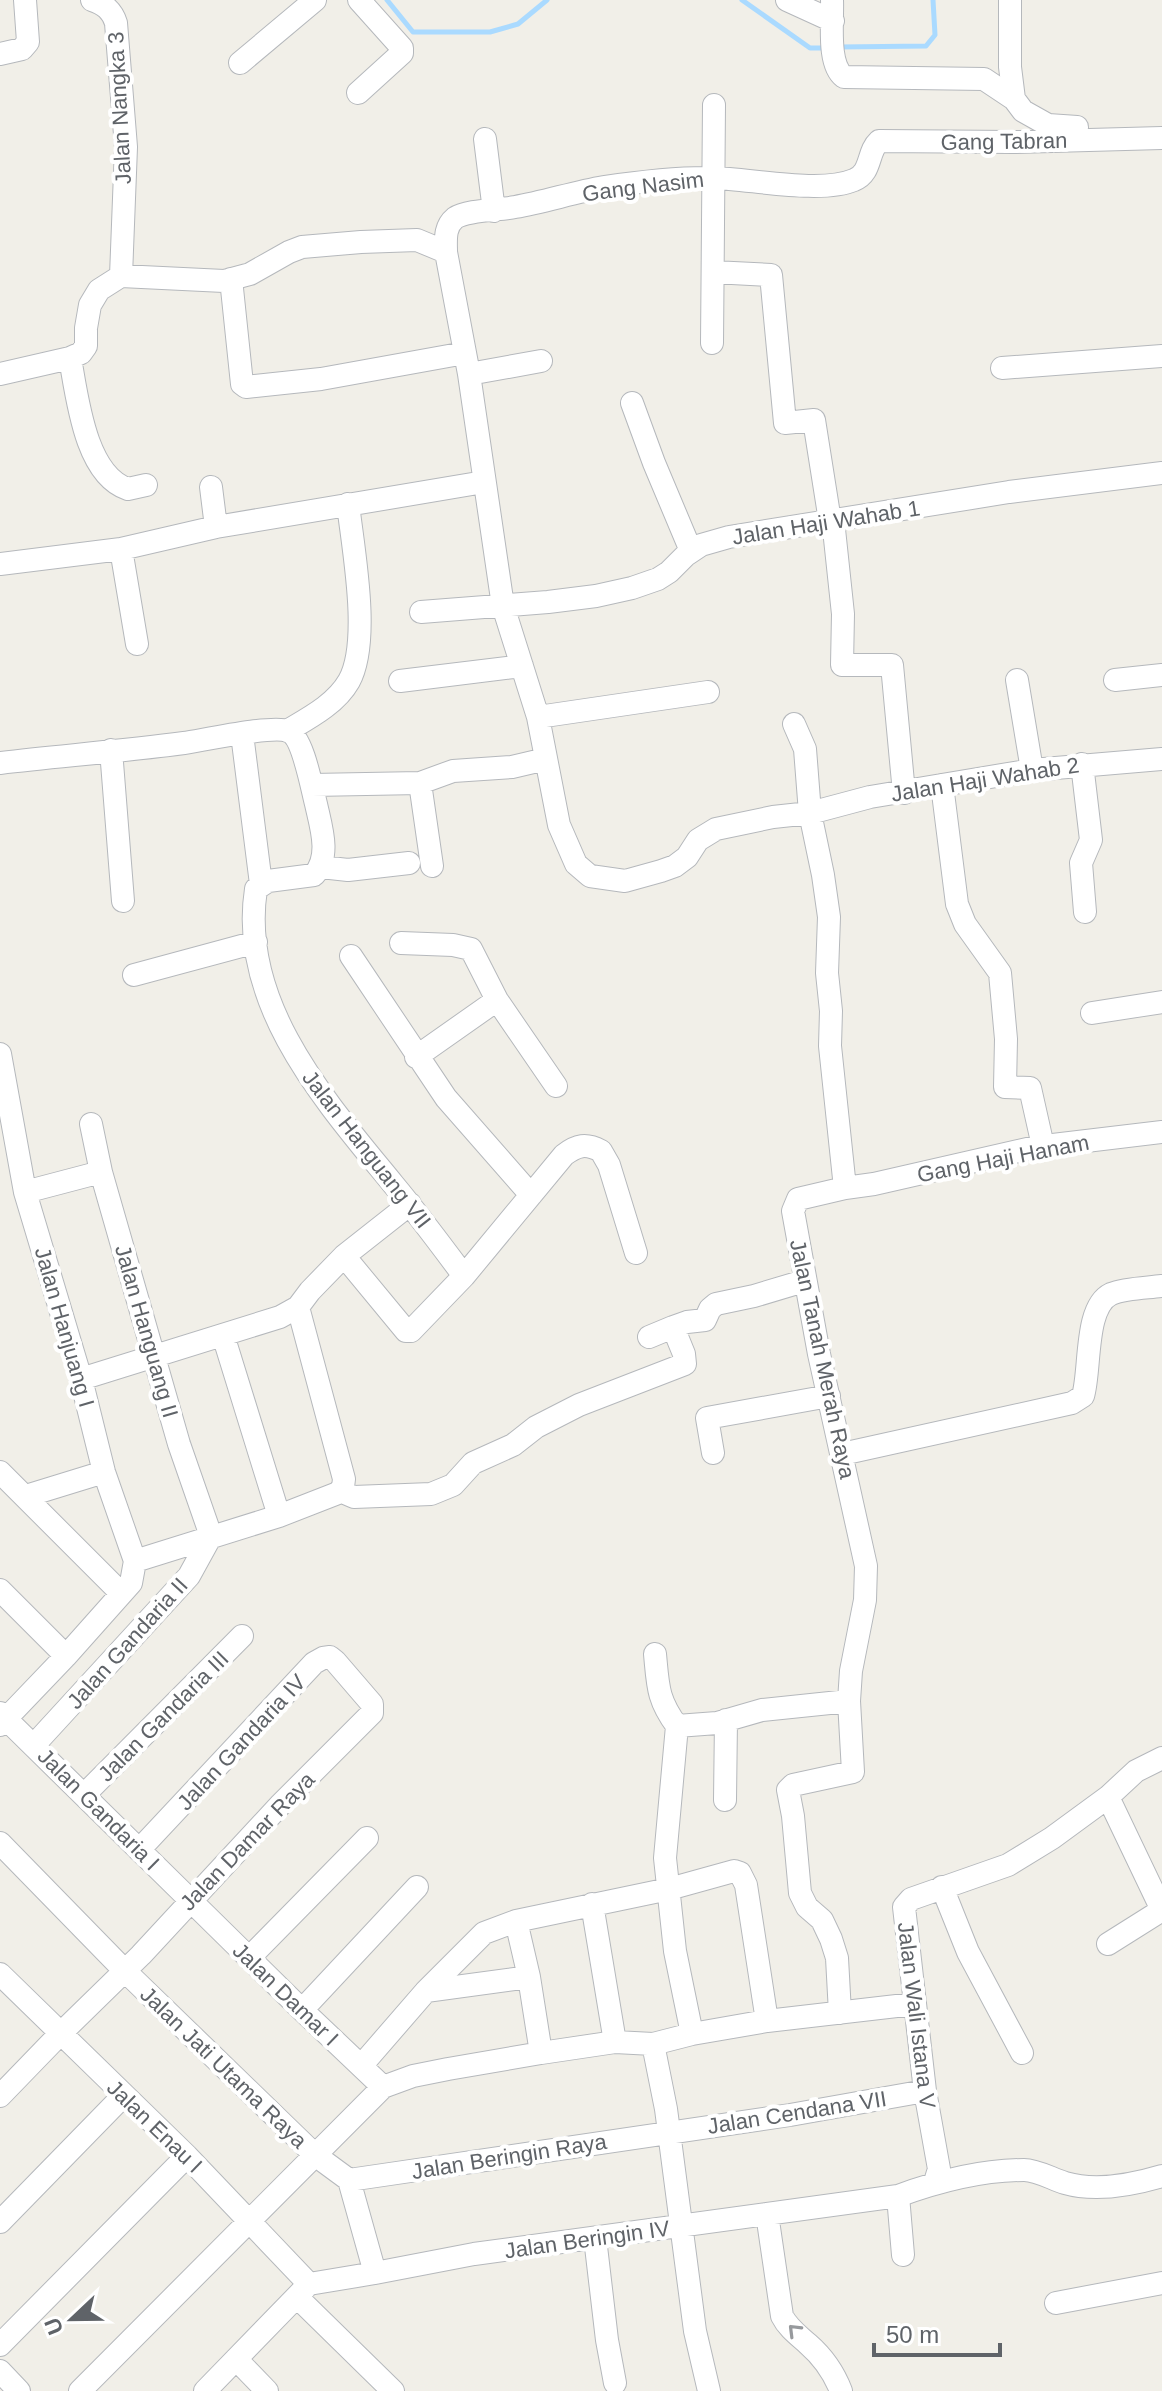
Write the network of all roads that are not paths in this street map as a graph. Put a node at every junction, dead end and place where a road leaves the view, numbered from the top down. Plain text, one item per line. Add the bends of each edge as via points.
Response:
1 (25, 0) edge
2 (92, 0) edge
3 (315, 0) edge
4 (359, 0) edge
5 (787, 0) edge
6 (1010, 0) edge
7 (833, 30) edge
8 (0, 54) edge
9 (240, 63) dead end
10 (358, 93) dead end
11 (1014, 99) junction
12 (714, 105) dead end
13 (1162, 123) edge
14 (1162, 138) edge
15 (485, 139) dead end
16 (867, 171) joint
17 (713, 178) junction
18 (494, 211) junction
19 (446, 252) junction
20 (713, 272) junction
21 (121, 276) junction
22 (231, 279) junction
23 (712, 343) dead end
24 (1162, 356) edge
25 (70, 358) junction
26 (541, 361) dead end
27 (467, 363) junction
28 (1002, 368) dead end
29 (0, 374) edge
30 (632, 403) dead end
31 (1162, 473) edge
32 (484, 482) junction
33 (146, 485) dead end
34 (211, 487) dead end
35 (348, 504) junction
36 (832, 520) junction
37 (216, 527) junction
38 (121, 549) junction
39 (691, 551) junction
40 (0, 564) edge
41 (503, 606) junction
42 (421, 612) dead end
43 (137, 644) dead end
44 (522, 666) junction
45 (1162, 675) edge
46 (1017, 680) dead end
47 (1115, 680) dead end
48 (400, 681) dead end
49 (708, 692) dead end
50 (538, 717) junction
51 (794, 724) dead end
52 (287, 731) junction
53 (242, 734) junction
54 (111, 750) junction
55 (546, 759) junction
56 (1162, 759) edge
57 (0, 763) edge
58 (1082, 764) junction
59 (1032, 770) junction
60 (420, 783) junction
61 (312, 785) junction
62 (942, 785) junction
63 (904, 793) junction
64 (810, 813) junction
65 (409, 863) dead end
66 (432, 866) dead end
67 (318, 871) junction
68 (261, 884) junction
69 (123, 901) dead end
70 (1085, 912) dead end
71 (256, 942) junction
72 (401, 943) dead end
73 (351, 956) dead end
74 (134, 975) dead end
75 (497, 1000) junction
76 (1162, 1002) edge
77 (1092, 1013) dead end
78 (0, 1054) edge
79 (416, 1057) junction
80 (556, 1086) dead end
81 (91, 1124) dead end
82 (1162, 1132) edge
83 (1043, 1146) junction
84 (8, 1154) edge
85 (101, 1172) junction
86 (845, 1188) junction
87 (25, 1192) junction
88 (531, 1195) junction
89 (410, 1204) junction
90 (636, 1253) dead end
91 (344, 1256) junction
92 (464, 1276) junction
93 (804, 1281) junction
94 (1162, 1286) edge
95 (298, 1307) junction
96 (673, 1327) junction
97 (223, 1335) junction
98 (649, 1337) dead end
99 (154, 1356) junction
100 (81, 1379) junction
101 (829, 1396) junction
102 (713, 1453) dead end
103 (842, 1454) junction
104 (1, 1471) edge
105 (104, 1472) junction
106 (342, 1489) junction
107 (26, 1496) junction
108 (279, 1516) junction
109 (211, 1536) junction
110 (135, 1561) junction
111 (0, 1590) edge
112 (121, 1593) junction
113 (242, 1636) dead end
114 (655, 1654) dead end
115 (66, 1656) junction
116 (849, 1701) junction
117 (372, 1713) joint
118 (2, 1719) edge
119 (726, 1720) junction
120 (677, 1726) junction
121 (34, 1745) junction
122 (1162, 1758) edge
123 (84, 1795) junction
124 (1108, 1797) junction
125 (725, 1800) dead end
126 (367, 1838) dead end
127 (0, 1843) edge
128 (139, 1850) junction
129 (417, 1887) dead end
130 (942, 1887) junction
131 (669, 1889) junction
132 (191, 1899) junction
133 (592, 1904) junction
134 (1162, 1910) edge
135 (516, 1921) junction
136 (1108, 1944) dead end
137 (249, 1958) junction
138 (125, 1971) junction
139 (0, 1974) edge
140 (529, 1977) junction
141 (426, 1991) junction
142 (914, 2004) junction
143 (302, 2010) junction
144 (840, 2013) junction
145 (767, 2021) junction
146 (60, 2034) junction
147 (692, 2034) junction
148 (615, 2042) junction
149 (653, 2044) junction
150 (541, 2053) junction
151 (1022, 2053) dead end
152 (361, 2066) junction
153 (383, 2087) junction
154 (925, 2091) junction
155 (124, 2095) junction
156 (0, 2096) edge
157 (669, 2132) junction
158 (315, 2155) junction
159 (187, 2156) junction
160 (1162, 2176) edge
161 (349, 2180) junction
162 (935, 2182) junction
163 (898, 2196) junction
164 (767, 2214) junction
165 (249, 2220) junction
166 (0, 2222) edge
167 (680, 2226) junction
168 (595, 2238) junction
169 (903, 2255) dead end
170 (375, 2273) junction
171 (1162, 2283) edge
172 (303, 2291) junction
173 (1056, 2303) dead end
174 (0, 2345) edge
175 (236, 2359) junction
176 (0, 2371) edge
177 (615, 2383) dead end
178 (19, 2391) edge
179 (80, 2391) edge
180 (205, 2391) edge
181 (267, 2391) edge
182 (393, 2391) edge
183 (709, 2391) edge
184 (841, 2391) edge

1 - 8 street via 26,47
2 - 21 street, Jalan Nangka 3 via 103,4 116,23 126,147
3 - 9 street
4 - 10 street via 402,53
5 - 7 street
6 - 11 street
7 - 11 street via 836,71 844,77 984,79
11 - 13 street via 1023,111 1048,125
12 - 17 street
14 - 16 street, Gang Tabran via 879,141
15 - 18 street
16 - 17 street, Gang Nasim via 854,180 823,185
17 - 18 street, Gang Nasim via 603,187
17 - 20 street
18 - 19 street, Gang Nasim via 458,216 446,233
19 - 22 street via 417,240 302,247
19 - 27 street
20 - 23 street
20 - 36 street via 771,275 785,423 814,420
21 - 22 street
21 - 25 street via 99,290 90,305 86,346
22 - 27 street via 246,387
24 - 28 street
25 - 29 street
25 - 33 street via 81,418 105,472 128,489
26 - 27 street
27 - 32 street
30 - 39 street
31 - 36 street, Jalan Haji Wahab 1
32 - 35 street
32 - 41 street
34 - 37 street
35 - 37 street
35 - 52 street via 358,600 357,657 338,694
36 - 39 street, Jalan Haji Wahab 1 via 729,537
36 - 63 street via 843,614 842,665 892,665
37 - 38 street
38 - 40 street
38 - 43 street
39 - 41 street, Jalan Haji Wahab 1 via 658,579 632,588
41 - 42 street, Jalan Haji Wahab 1
41 - 44 street
44 - 48 street
44 - 50 street
45 - 47 street
46 - 59 street
49 - 50 street
50 - 55 street
51 - 64 street via 805,749
52 - 53 street
52 - 61 street via 299,743
53 - 54 street
53 - 68 street, Jalan Hanguang VII
54 - 57 street
54 - 69 street
55 - 60 street via 453,771
55 - 64 street, Jalan Haji Wahab 2 via 559,825 576,864 590,876 625,881 661,871 687,857 698,840 716,829
56 - 58 street, Jalan Haji Wahab 2
58 - 59 street, Jalan Haji Wahab 2
58 - 70 street via 1091,840 1081,863
59 - 62 street, Jalan Haji Wahab 2
60 - 61 street
60 - 66 street
61 - 67 street via 324,859
62 - 63 street, Jalan Haji Wahab 2
62 - 83 street via 957,904 1000,973 1005,1087 1030,1088
63 - 64 street, Jalan Haji Wahab 2
64 - 86 street via 829,917 830,1046
65 - 67 street
67 - 68 street
68 - 71 street, Jalan Hanguang VII via 254,902
71 - 74 street
71 - 89 street, Jalan Hanguang VII via 269,997 301,1064
72 - 75 street via 471,949
73 - 79 street
75 - 79 street
75 - 80 street
76 - 77 street
78 - 84 street, Jalan Hanjuang I
79 - 88 street
81 - 85 street, Jalan Hanguang II
82 - 83 street, Gang Haji Hanam
83 - 86 street, Gang Haji Hanam
84 - 87 street, Jalan Hanjuang I
85 - 87 street
85 - 99 street, Jalan Hanguang II
86 - 93 street, Jalan Tanah Merah Raya via 798,1199 793,1211
87 - 100 street, Jalan Hanjuang I
88 - 90 street via 574,1147 601,1151
88 - 92 street
89 - 91 street
89 - 92 street, Jalan Hanguang VII
91 - 92 street via 406,1331
91 - 95 street
93 - 96 street via 716,1304 705,1320
93 - 101 street, Jalan Tanah Merah Raya
94 - 103 street via 1111,1295 1101,1303 1092,1325 1088,1381 1083,1396 1072,1403
95 - 97 street
95 - 106 street via 344,1479
96 - 98 street
96 - 106 street via 685,1364 568,1410 473,1463 453,1485 431,1494 398,1497 354,1497
97 - 99 street
97 - 108 street
99 - 100 street
99 - 109 street, Jalan Hanguang II
100 - 105 street, Jalan Hanjuang I
101 - 102 street via 707,1418
101 - 103 street, Jalan Tanah Merah Raya
103 - 116 street, Jalan Tanah Merah Raya via 866,1566
104 - 107 street
105 - 107 street
105 - 110 street, Jalan Hanjuang I
106 - 108 street
107 - 112 street
108 - 109 street
109 - 110 street
109 - 121 street, Jalan Gandaria II via 189,1576
110 - 112 street via 131,1583
111 - 115 street
112 - 115 street
113 - 123 street, Jalan Gandaria III
114 - 120 street via 658,1691
115 - 118 street
116 - 119 street via 762,1710
116 - 144 street, Jalan Tanah Merah Raya via 853,1772 788,1790 800,1893 831,1939
117 - 128 street, Jalan Gandaria IV via 372,1704 335,1661 320,1659
117 - 132 street, Jalan Damar Raya
118 - 121 street, Jalan Gandaria I
119 - 120 street
119 - 125 street
120 - 131 street via 665,1858
121 - 123 street, Jalan Gandaria I
122 - 124 street, Jalan Wali Istana V via 1136,1771
123 - 128 street, Jalan Gandaria I
124 - 130 street, Jalan Wali Istana V via 1008,1865
124 - 134 street
126 - 137 street
127 - 138 street, Jalan Jati Utama Raya
128 - 132 street, Jalan Gandaria I
129 - 143 street
130 - 142 street, Jalan Wali Istana V via 904,1907
130 - 151 street via 968,1952
131 - 133 street
131 - 145 street via 740,1873
131 - 147 street
132 - 137 street, Jalan Damar I
132 - 138 street, Jalan Damar Raya
133 - 135 street
133 - 148 street
134 - 136 street
135 - 140 street
135 - 141 street via 484,1933
137 - 143 street, Jalan Damar I
138 - 146 street, Jalan Damar Raya
138 - 158 street, Jalan Jati Utama Raya
139 - 146 street, Jalan Enau I
140 - 141 street
140 - 150 street
141 - 152 street
142 - 144 street
142 - 154 street, Jalan Wali Istana V
143 - 152 street, Jalan Damar I
144 - 145 street
145 - 147 street
146 - 155 street, Jalan Enau I
146 - 156 street, Jalan Damar Raya
147 - 149 street
148 - 149 street
148 - 150 street
149 - 157 street
150 - 153 street via 413,2076
152 - 153 street, Jalan Damar I
153 - 158 street
154 - 157 street, Jalan Cendana VII
154 - 162 street, Jalan Wali Istana V via 939,2169
155 - 159 street, Jalan Enau I
155 - 166 street
157 - 161 street, Jalan Beringin Raya
157 - 167 street
158 - 161 street
158 - 165 street, Jalan Jati Utama Raya
159 - 165 street, Jalan Enau I
159 - 174 street
160 - 162 street, Jalan Beringin IV via 1101,2188 1027,2170
161 - 170 street
162 - 163 street, Jalan Beringin IV
163 - 164 street, Jalan Beringin IV
163 - 169 street
164 - 167 street, Jalan Beringin IV
184 -> 164 street via 834,2373 782,2316
165 - 172 street, Jalan Enau I
165 - 179 street, Jalan Jati Utama Raya
167 - 168 street, Jalan Beringin IV
167 - 183 street
168 - 170 street, Jalan Beringin IV
168 - 177 street
170 - 172 street, Jalan Beringin IV
171 - 173 street
172 - 175 street
172 - 182 street, Jalan Enau I
175 - 180 street
175 - 181 street
176 - 178 street

